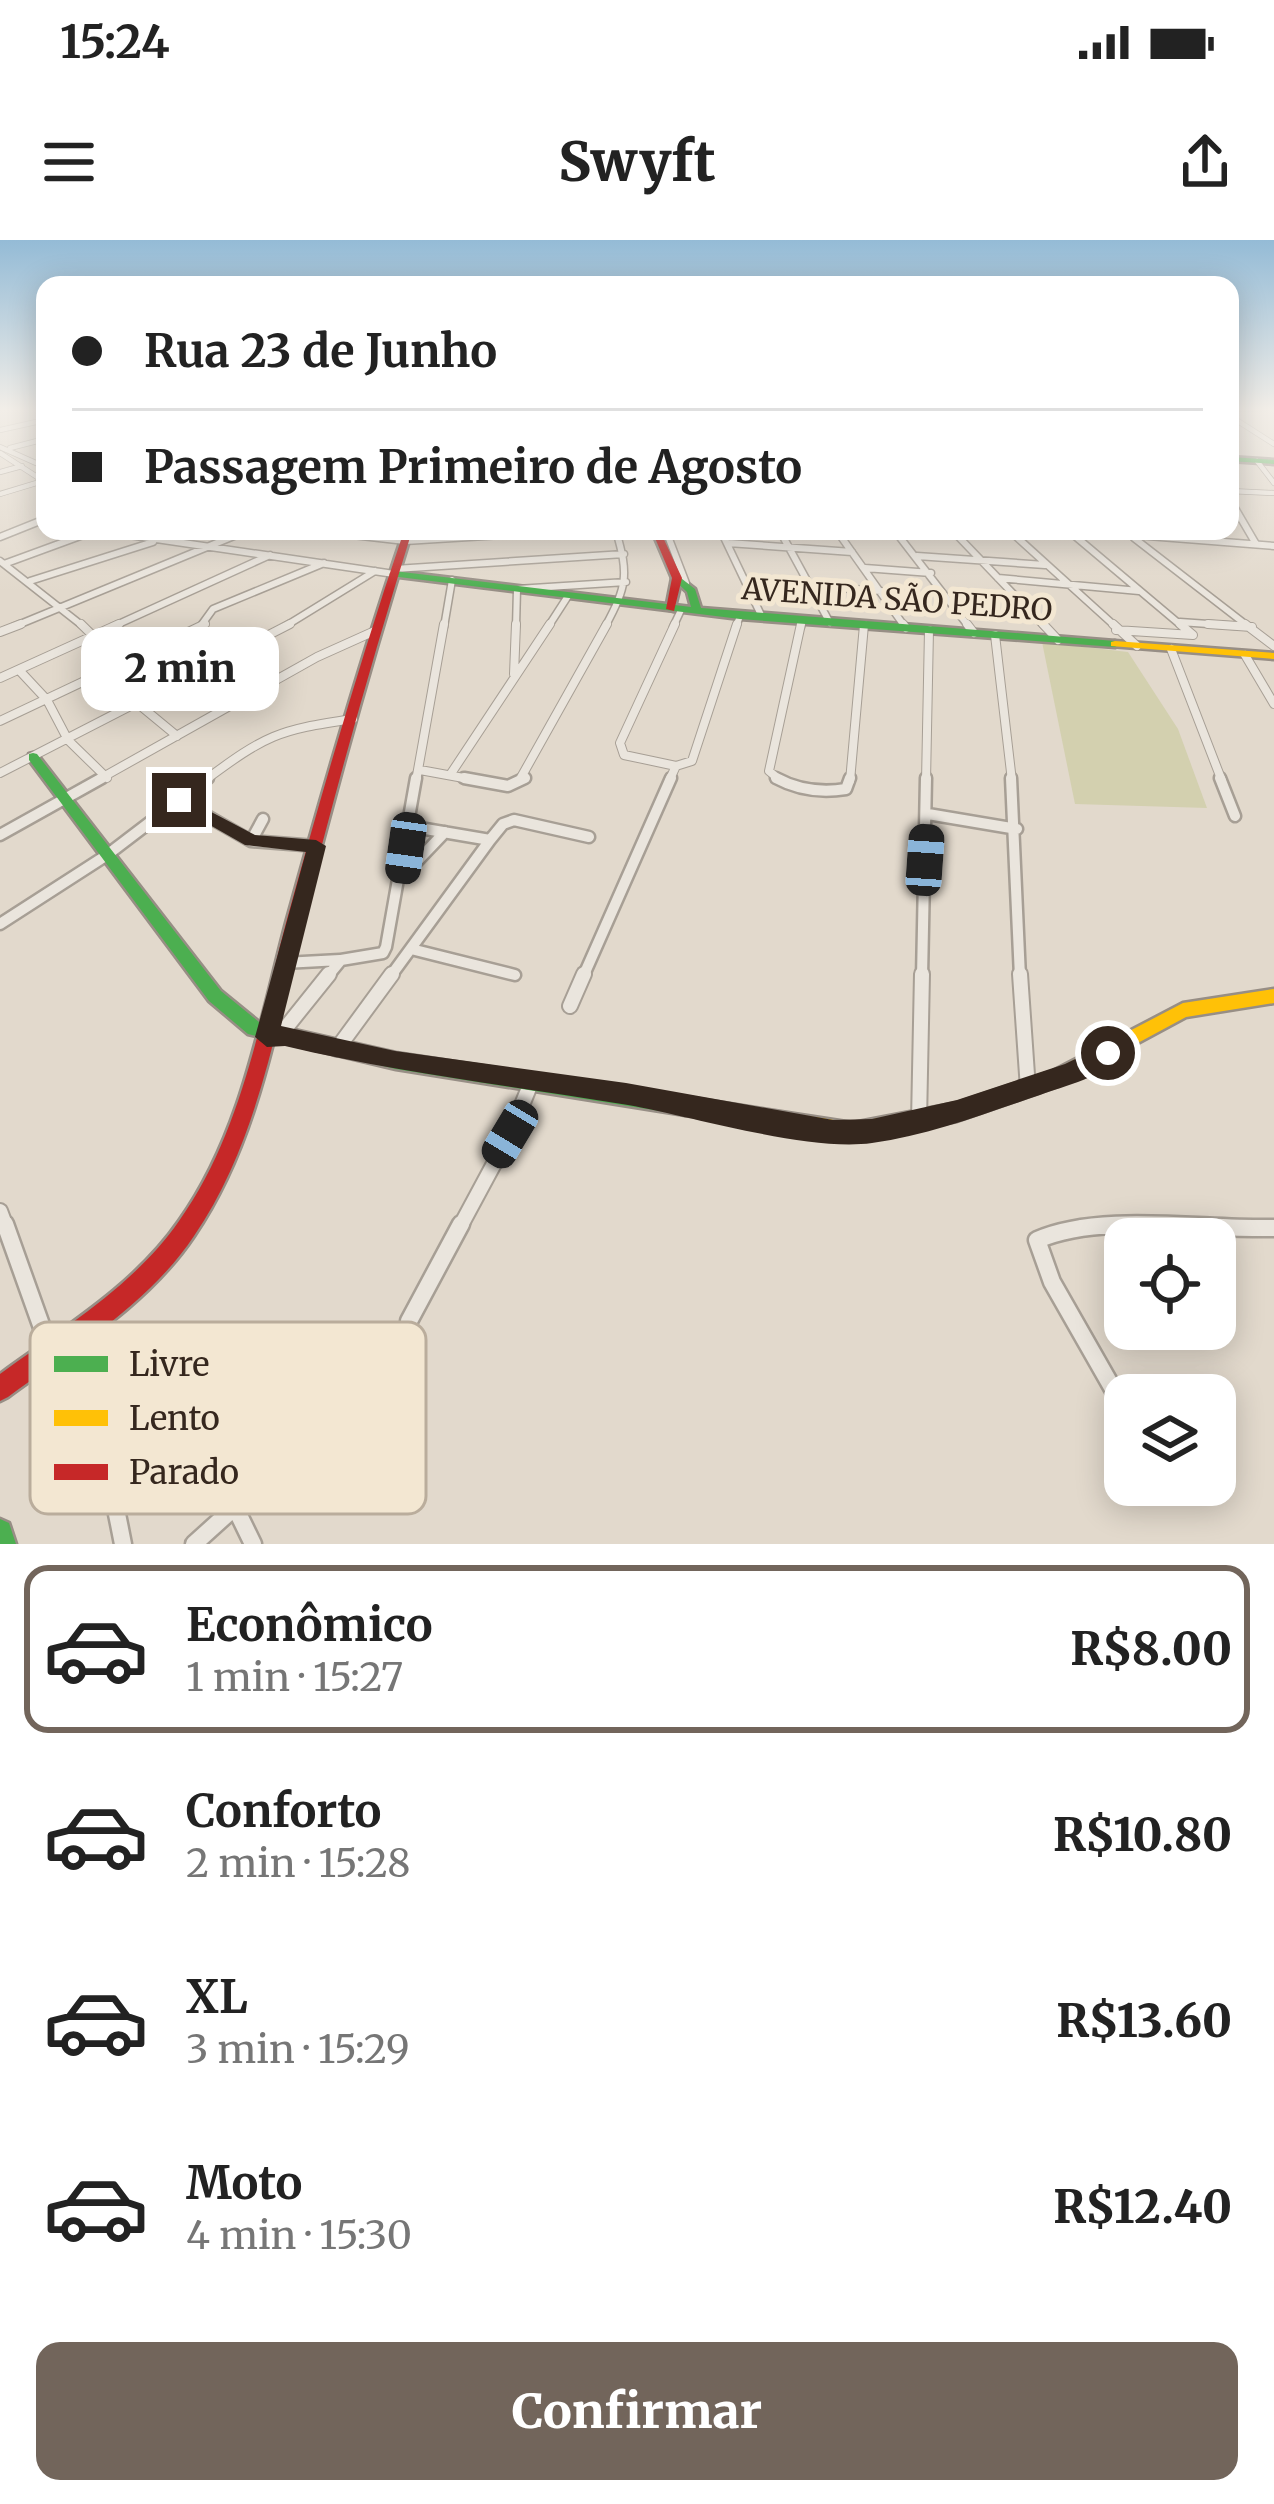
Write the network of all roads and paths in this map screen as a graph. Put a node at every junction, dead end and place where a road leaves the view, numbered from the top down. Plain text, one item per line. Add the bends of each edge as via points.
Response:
1 (36, 483) edge
2 (1239, 491) edge
3 (0, 494) edge
4 (1274, 494) edge
5 (1239, 517) edge
6 (36, 521) edge
7 (0, 537) edge
8 (71, 540) edge
9 (158, 540) joint
10 (230, 540) edge
11 (405, 540) edge
12 (619, 540) edge
13 (661, 540) edge
14 (669, 540) edge
15 (726, 540) edge
16 (786, 540) edge
17 (843, 540) edge
18 (903, 540) edge
19 (961, 540) edge
20 (1020, 540) edge
21 (1080, 540) edge
22 (1137, 540) edge
23 (1226, 540) edge
24 (728, 543) junction
25 (1256, 544) junction
26 (1274, 546) edge
27 (214, 548) junction
28 (791, 548) junction
29 (852, 552) junction
30 (624, 554) junction
31 (269, 555) junction
32 (917, 556) junction
33 (981, 561) junction
34 (324, 562) junction
35 (2, 563) edge
36 (1048, 566) junction
37 (865, 568) junction
38 (395, 571) junction
39 (375, 572) junction
40 (931, 573) junction
41 (998, 578) junction
42 (452, 580) junction
43 (30, 581) junction
44 (682, 581) junction
45 (626, 582) junction
46 (1068, 584) junction
47 (810, 586) junction
48 (518, 589) junction
49 (881, 591) junction
50 (1140, 591) junction
51 (568, 596) junction
52 (620, 602) junction
53 (62, 605) junction
54 (683, 610) junction
55 (740, 616) junction
56 (762, 617) junction
57 (802, 620) junction
58 (830, 622) junction
59 (1177, 622) junction
60 (865, 625) junction
61 (906, 628) junction
62 (1256, 628) junction
63 (377, 630) junction
64 (929, 630) junction
65 (1116, 630) junction
66 (0, 632) edge
67 (974, 633) junction
68 (995, 635) junction
69 (93, 637) junction
70 (1058, 640) junction
71 (1272, 641) edge
72 (1137, 646) junction
73 (1171, 649) junction
74 (1245, 655) junction
75 (1274, 656) edge
76 (122, 665) junction
77 (19, 670) junction
78 (0, 678) edge
79 (515, 678) junction
80 (153, 695) junction
81 (47, 700) junction
82 (136, 703) junction
83 (1274, 704) edge
84 (353, 719) junction
85 (0, 722) edge
86 (177, 736) junction
87 (68, 740) junction
88 (33, 757) junction
89 (676, 766) junction
90 (420, 770) junction
91 (0, 773) edge
92 (450, 775) junction
93 (106, 778) junction
94 (68, 798) junction
95 (179, 800) junction
96 (928, 814) junction
97 (1235, 816) dead end
98 (263, 819) dead end
99 (408, 826) junction
100 (1017, 829) junction
101 (445, 832) junction
102 (0, 835) edge
103 (589, 836) dead end
104 (490, 840) junction
105 (251, 841) junction
106 (316, 846) junction
107 (107, 855) junction
108 (402, 877) junction
109 (0, 924) edge
110 (383, 953) junction
111 (408, 954) junction
112 (341, 960) junction
113 (284, 963) junction
114 (515, 975) dead end
115 (1274, 996) edge
116 (570, 1006) dead end
117 (273, 1036) junction
118 (337, 1049) junction
119 (531, 1083) junction
120 (1028, 1089) junction
121 (919, 1121) junction
122 (0, 1211) edge
123 (1274, 1228) edge
124 (7, 1258) edge
125 (409, 1321) dead end
126 (37, 1322) edge
127 (84, 1322) edge
128 (30, 1366) edge
129 (1104, 1374) edge
130 (0, 1389) edge
131 (118, 1514) edge
132 (228, 1514) edge
133 (238, 1514) edge
134 (0, 1532) edge
135 (3, 1544) edge
136 (123, 1544) edge
137 (194, 1544) edge
138 (253, 1544) edge

1 - 3 street
2 - 4 street
5 - 25 street
6 - 7 street
8 - 35 street
9 - 27 street
9 - 43 street
10 - 27 street
11 - 38 main road
12 - 30 street
13 - 44 main road
14 - 44 street
15 - 24 street
16 - 28 street
17 - 29 street
18 - 32 street
19 - 33 street
20 - 36 street
21 - 50 street
22 - 62 street
23 - 25 street
24 - 28 street
24 - 56 street
25 - 26 street
27 - 31 street
27 - 53 street
28 - 29 street
28 - 47 street
29 - 37 street
30 - 38 street
30 - 45 street
31 - 34 street
31 - 69 street
32 - 33 street
32 - 40 street
33 - 36 street
33 - 41 street
34 - 39 street
34 - 76 street via 213,609 204,625
35 - 43 street
36 - 46 street
37 - 40 street
37 - 49 street
38 - 39 street
38 - 42 main road, AVENIDA SÃO PEDRO
38 - 63 main road
39 - 80 street
40 - 67 street
41 - 46 street
41 - 70 street
42 - 48 main road, AVENIDA SÃO PEDRO
42 - 90 street
43 - 53 street
44 - 54 main road
44 - 54 main road
45 - 48 street, AVENIDA SÃO PEDRO
45 - 52 street
46 - 50 street
46 - 65 street
47 - 49 street
47 - 58 street
48 - 51 main road, AVENIDA SÃO PEDRO
48 - 79 street
49 - 61 street
50 - 59 street
51 - 52 main road, AVENIDA SÃO PEDRO
51 - 79 street
52 - 54 main road, AVENIDA SÃO PEDRO
52 - 92 street via 524,779 512,785
53 - 66 street
53 - 69 street
54 - 55 main road, AVENIDA SÃO PEDRO
54 - 89 street via 620,743 621,753
55 - 56 main road, AVENIDA SÃO PEDRO
55 - 89 street via 694,758
56 - 57 main road, AVENIDA SÃO PEDRO
57 - 58 main road, AVENIDA SÃO PEDRO
57 - 60 street via 769,771 776,780 827,792 848,786
58 - 60 main road, AVENIDA SÃO PEDRO
59 - 62 street
59 - 65 street via 1193,635
60 - 61 main road, AVENIDA SÃO PEDRO
61 - 64 main road, AVENIDA SÃO PEDRO
62 - 71 street
63 - 84 main road
63 - 86 street
64 - 67 main road, AVENIDA SÃO PEDRO
64 - 96 street
65 - 72 street
67 - 68 main road, AVENIDA SÃO PEDRO
68 - 70 main road, AVENIDA SÃO PEDRO
68 - 100 street
69 - 76 street
69 - 77 street
70 - 72 main road, AVENIDA SÃO PEDRO
72 - 73 main road, AVENIDA SÃO PEDRO
73 - 74 main road, AVENIDA SÃO PEDRO
73 - 97 street
74 - 75 main road, AVENIDA SÃO PEDRO
74 - 83 street
76 - 80 street
76 - 81 street
77 - 78 street
77 - 81 street
79 - 92 street
80 - 82 street
81 - 85 street
81 - 87 street
82 - 86 street
82 - 87 street
84 - 95 street via 268,734
84 - 106 main road
86 - 93 street
87 - 88 street
87 - 93 street
88 - 91 street
88 - 94 main road
89 - 116 street
90 - 92 street
90 - 99 street
93 - 94 street
94 - 102 street
94 - 107 main road
95 - 105 street
95 - 107 street
96 - 100 street
96 - 121 street
98 - 105 street
99 - 101 street
99 - 108 street
100 - 120 street
101 - 104 street
101 - 108 street
103 - 104 street via 514,820
104 - 111 street
105 - 106 street
106 - 113 main road
107 - 109 street
107 - 117 main road via 215,996 251,1029
108 - 110 street
110 - 111 street
110 - 112 street
111 - 114 street
111 - 118 street
112 - 113 street
112 - 117 street
113 - 117 main road
115 - 120 main road via 1183,1010 1083,1069
117 - 118 main road
117 - 127 main road via 231,1150 185,1232
118 - 119 main road
119 - 121 main road via 833,1132
119 - 125 street
120 - 121 main road
122 - 124 street
123 - 129 street via 1091,1228 1037,1240
124 - 126 street
128 - 130 main road
131 - 136 street
132 - 137 street
133 - 138 street
134 - 135 main road

